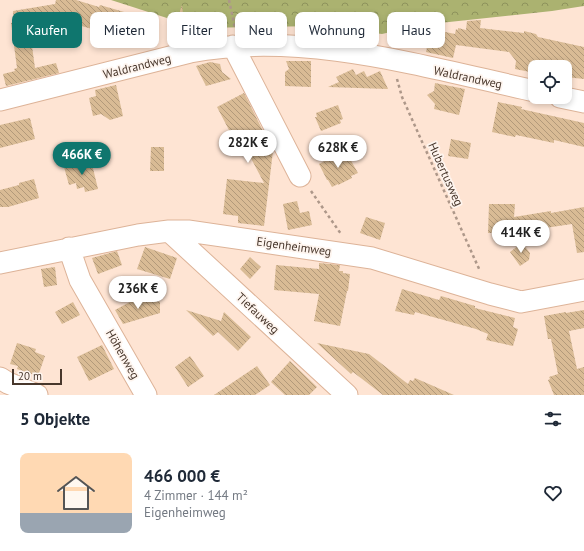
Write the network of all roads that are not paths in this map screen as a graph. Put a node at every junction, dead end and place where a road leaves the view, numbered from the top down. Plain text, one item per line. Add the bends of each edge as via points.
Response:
1 (235, 46) edge
2 (287, 47) edge
3 (236, 48) edge
4 (528, 90) edge
5 (0, 100) edge
6 (572, 100) edge
7 (584, 102) edge
8 (300, 176) road end
9 (169, 231) junction
10 (69, 248) junction
11 (0, 263) edge
12 (584, 290) edge
13 (0, 378) edge
14 (37, 395) edge
15 (146, 395) edge
16 (347, 395) edge

1 - 5 street, Waldrandweg via 190,52
2 - 4 street, Waldrandweg via 311,47 390,60
3 - 8 street
6 - 7 street
9 - 10 street, Eigenheimweg via 138,234
9 - 12 street, Eigenheimweg via 372,258 521,302
9 - 16 street, Tiefauweg
10 - 11 street, Eigenheimweg
10 - 15 street, Höhenweg via 80,280
13 - 14 street

